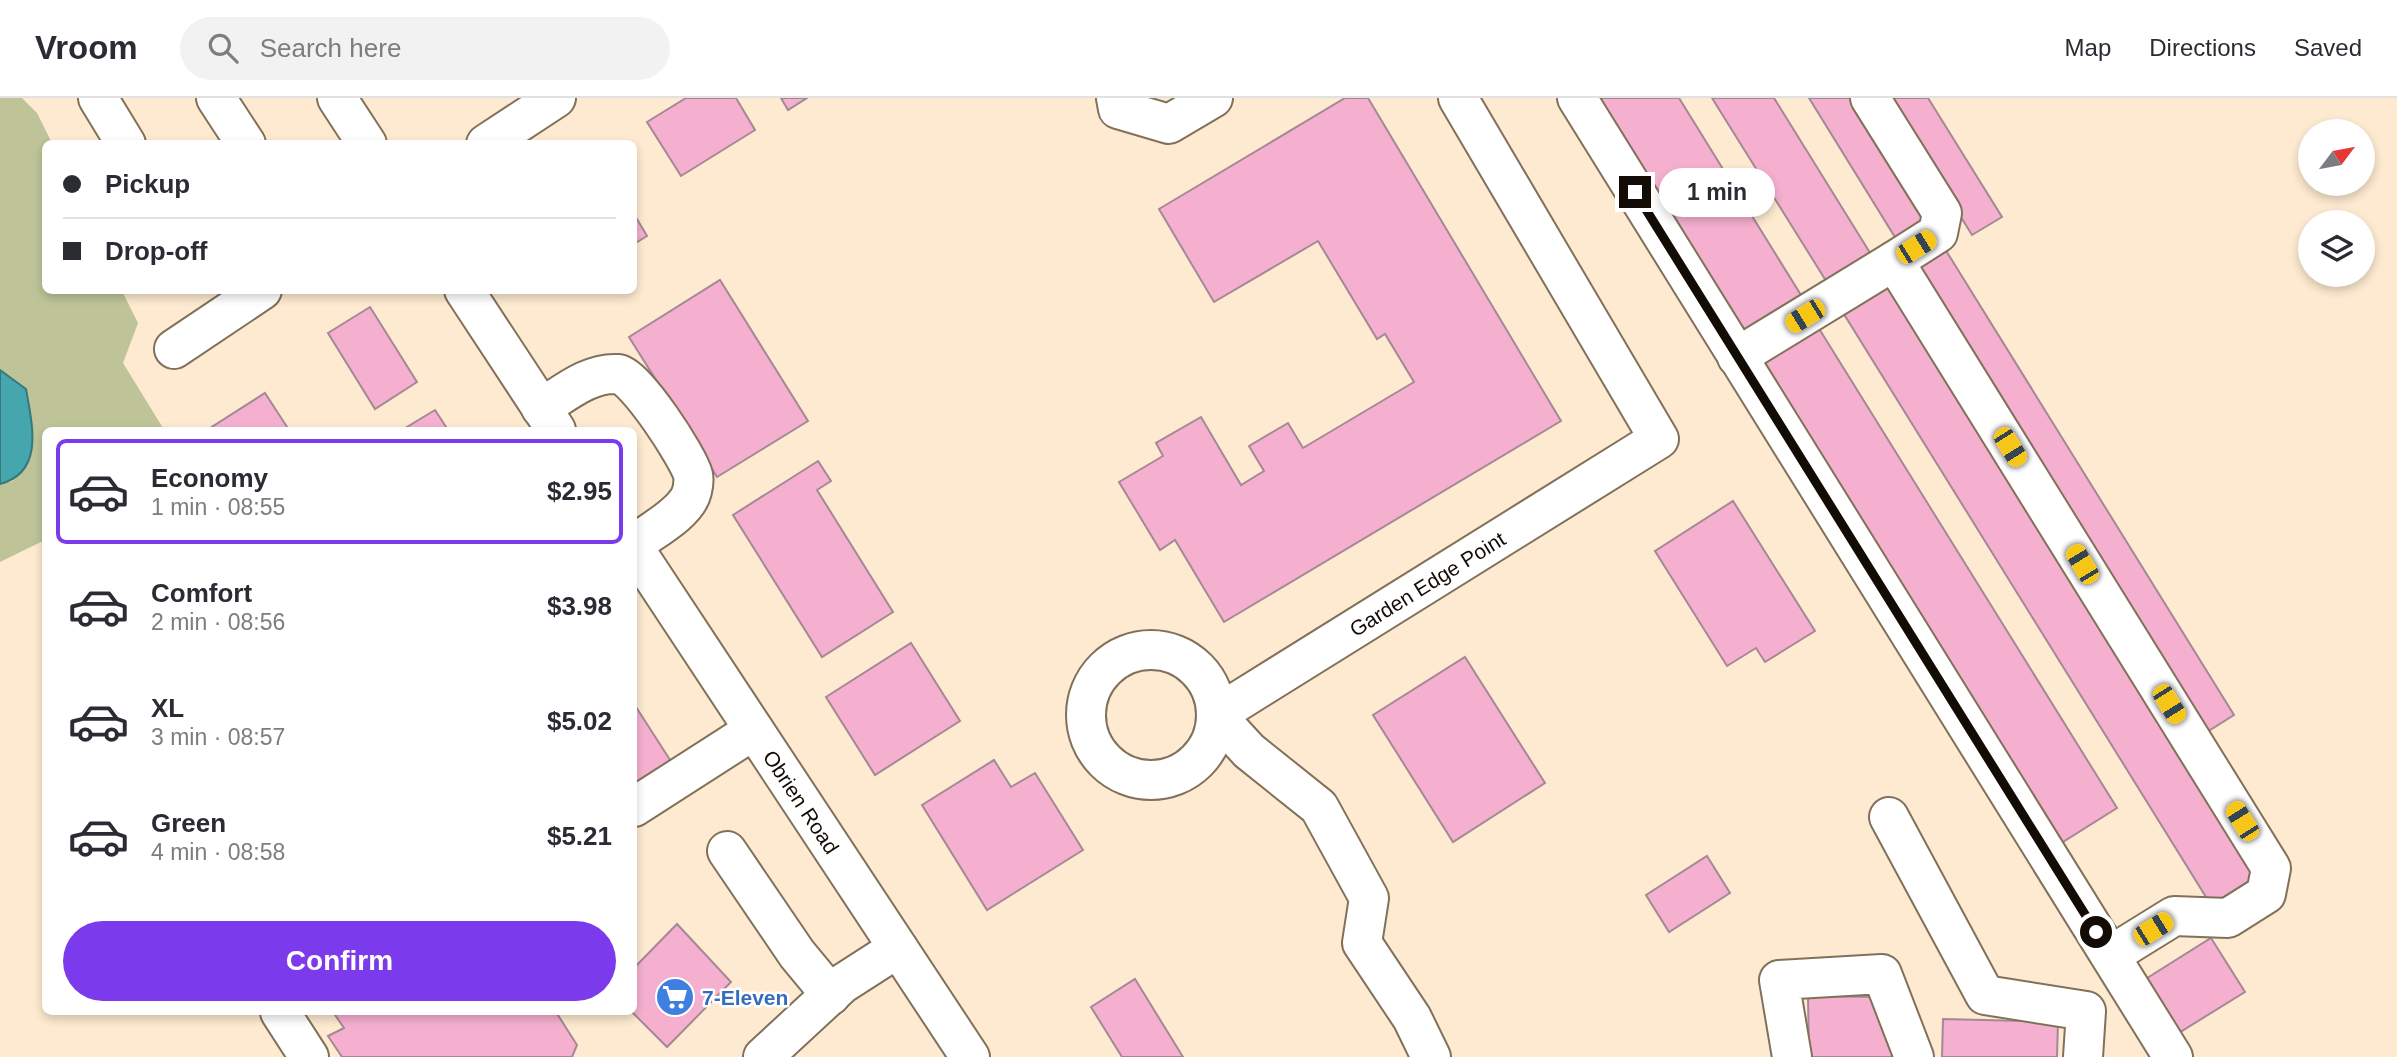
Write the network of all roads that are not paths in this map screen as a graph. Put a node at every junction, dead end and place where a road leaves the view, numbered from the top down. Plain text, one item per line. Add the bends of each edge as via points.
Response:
1 (98, 98) edge
2 (216, 98) edge
3 (337, 98) edge
4 (555, 98) edge
5 (1116, 98) edge
6 (1213, 98) edge
7 (1458, 98) edge
8 (1577, 98) edge
9 (1870, 98) edge
10 (124, 140) edge
11 (243, 140) edge
12 (364, 140) edge
13 (492, 140) edge
14 (1894, 261) junction
15 (248, 294) edge
16 (467, 294) edge
17 (223, 301) edge
18 (174, 349) dead end
19 (1737, 357) junction
20 (548, 419) edge
21 (637, 544) edge
22 (637, 551) edge
23 (754, 730) junction
24 (637, 805) edge
25 (1889, 817) dead end
26 (727, 850) dead end
27 (898, 948) junction
28 (2110, 955) junction
29 (831, 995) junction
30 (282, 1015) edge
31 (309, 1057) edge
32 (763, 1057) edge
33 (970, 1057) edge
34 (1431, 1057) edge
35 (1792, 1057) edge
36 (1914, 1057) edge
37 (2083, 1057) edge
38 (2173, 1057) edge

1 - 10 street
2 - 11 street
3 - 12 street
4 - 13 street
5 - 6 street via 1118,109 1169,124
7 - 34 street, Garden Edge Point via 1659,439 1216,715 1250,751 1319,807 1369,898 1362,943 1412,1018
8 - 19 street
9 - 14 street via 1942,213 1938,233
14 - 19 street
14 - 28 street via 2271,868 2266,894 2228,918 2174,916
15 - 17 street
16 - 20 street
17 - 18 street
19 - 28 street
20 - 21 street via 589,379 607,375 622,374 649,402 693,473 693,490 687,502
22 - 23 street, Obrien Road
23 - 24 street
23 - 27 street, Obrien Road
25 - 37 street via 1985,995 2086,1011
26 - 29 street via 797,954
27 - 29 street
27 - 33 street, Obrien Road
28 - 38 street
29 - 32 street
30 - 31 street
35 - 36 street via 1779,980 1882,974

